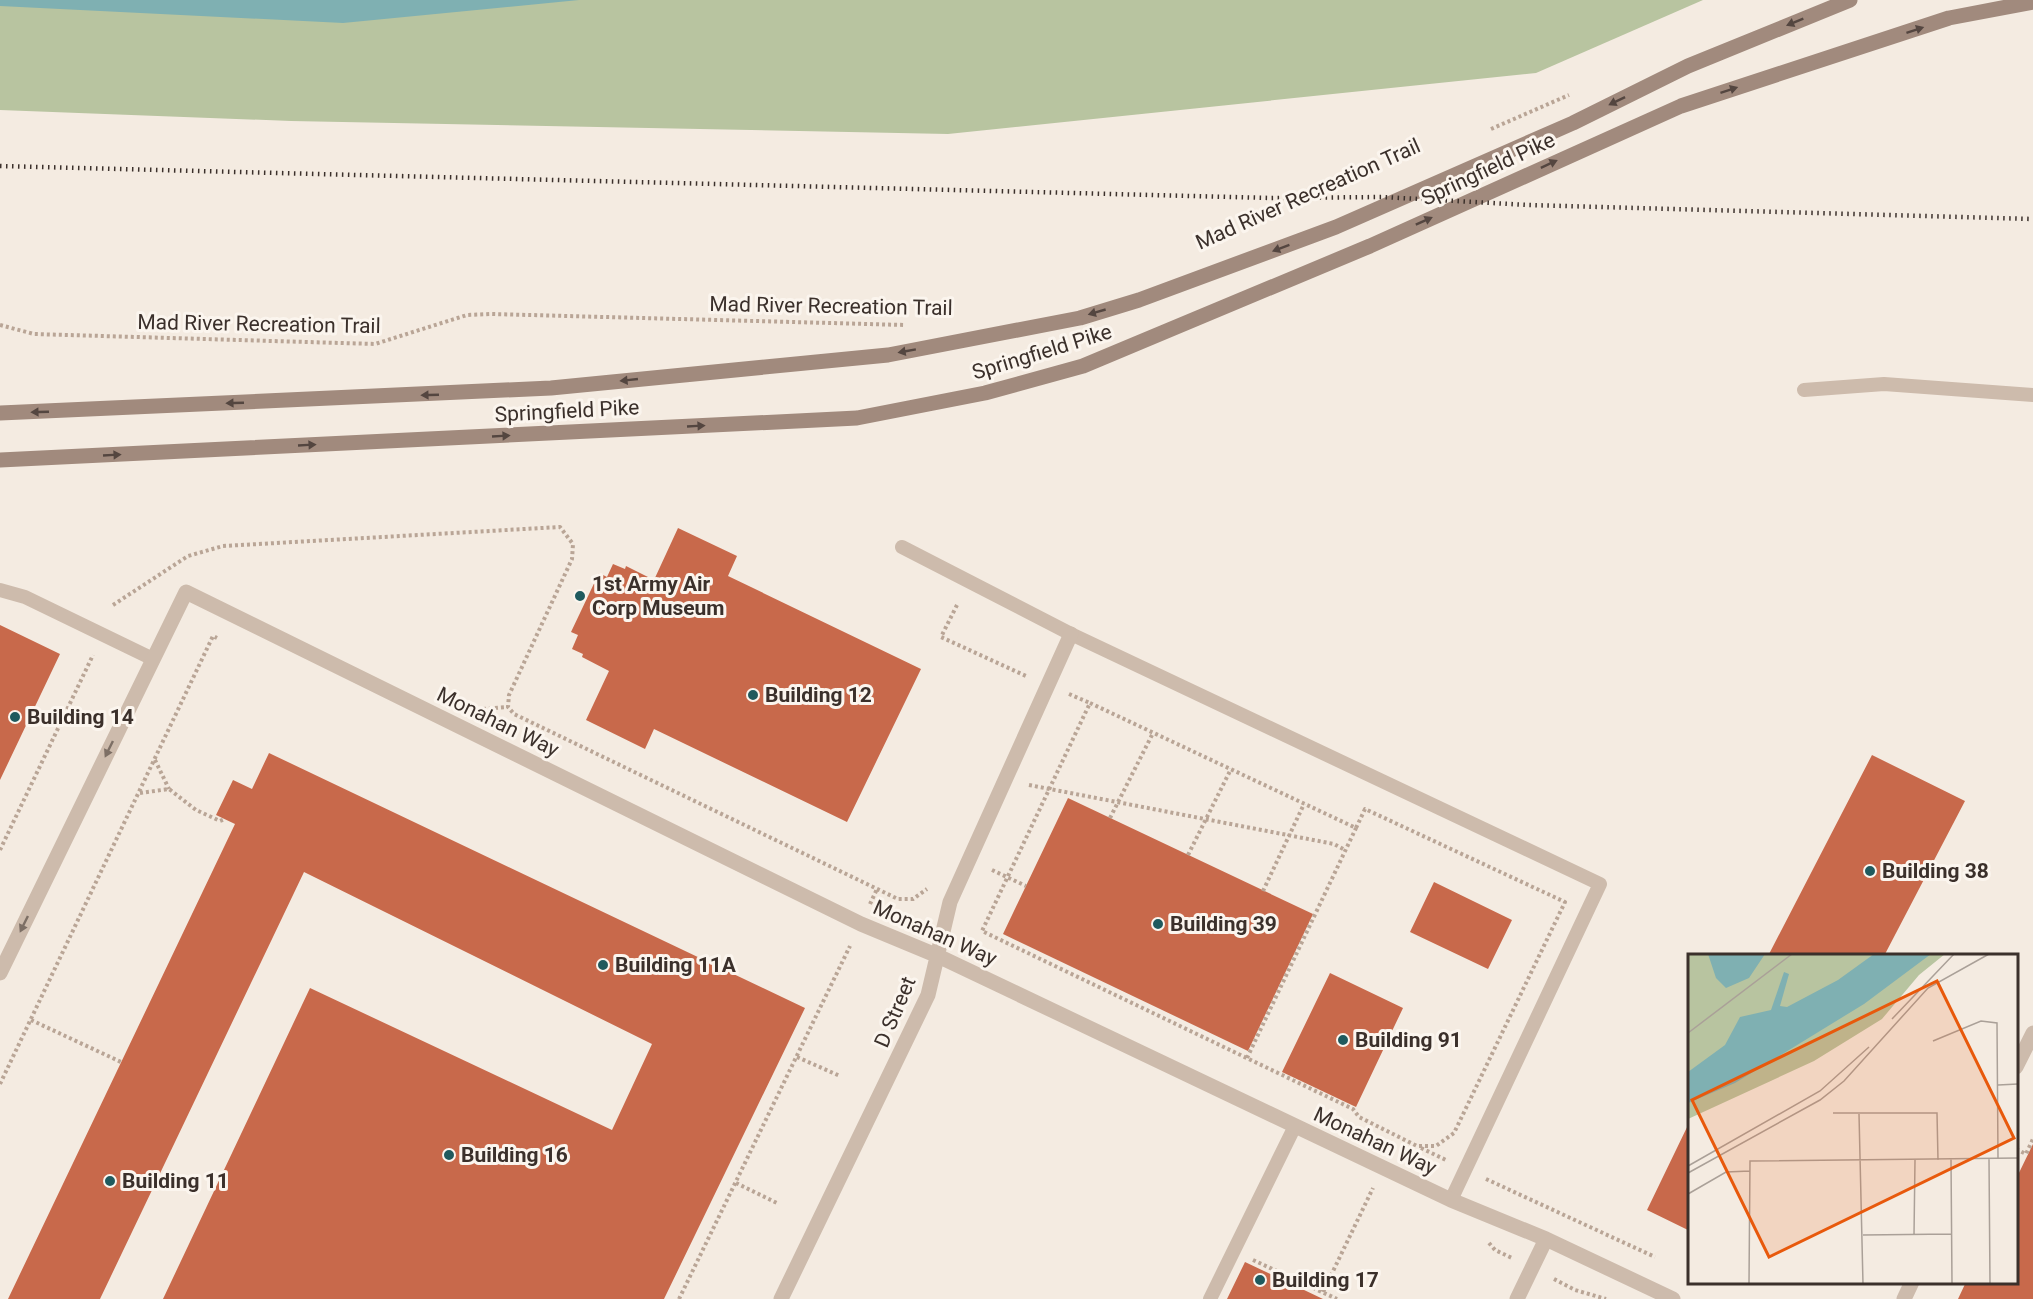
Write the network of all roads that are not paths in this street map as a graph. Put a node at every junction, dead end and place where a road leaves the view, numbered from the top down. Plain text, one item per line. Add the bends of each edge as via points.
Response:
1 (1850, 0) edge
2 (2033, 2) edge
3 (1804, 390) dead end
4 (2033, 395) edge
5 (0, 413) edge
6 (0, 460) edge
7 (902, 547) dead end
8 (0, 590) edge
9 (1071, 634) junction
10 (153, 659) junction
11 (938, 956) junction
12 (0, 973) edge
13 (2033, 1033) edge
14 (2018, 1063) edge
15 (1295, 1126) junction
16 (1451, 1200) junction
17 (1546, 1239) junction
18 (1911, 1284) edge
19 (781, 1299) edge
20 (1210, 1299) edge
21 (1517, 1299) edge
22 (1672, 1299) edge
23 (1904, 1299) edge

1 -> 5 main road, Springfield Pike via 1688,66 1573,123 1336,227 1080,318 888,355 551,387
6 -> 2 main road, Springfield Pike via 857,418 986,393 1083,366 1155,337 1370,246 1681,106 1949,18
3 - 4 lane via 1884,384
7 - 9 lane
8 - 10 lane via 25,597
9 - 11 street, D Street via 950,902
9 - 16 lane via 1600,884
10 - 11 street, Monahan Way via 186,592 861,924
10 -> 12 street
11 - 15 street, Monahan Way
11 - 19 street, D Street via 928,995
13 - 14 street
15 - 16 street, Monahan Way
15 - 20 lane
16 - 17 street, Monahan Way
17 - 21 street
17 - 22 street, Monahan Way
18 - 23 street

